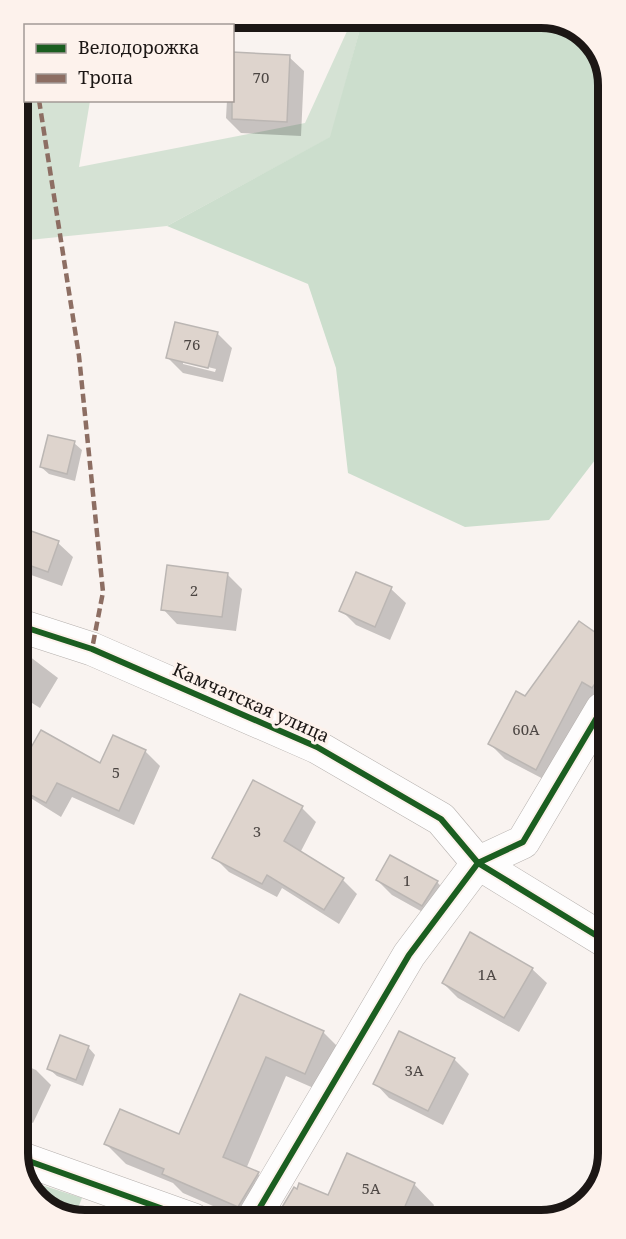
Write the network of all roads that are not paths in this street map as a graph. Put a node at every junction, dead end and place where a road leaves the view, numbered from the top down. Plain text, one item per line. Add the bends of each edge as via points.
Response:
1 (28, 628) edge
2 (598, 716) edge
3 (478, 863) junction
4 (598, 936) edge
5 (29, 1161) edge
6 (166, 1210) edge
7 (258, 1210) edge

1 - 3 street, Камчатская улица via 92,649 317,747 441,819
2 - 3 street via 523,842
3 - 4 street, Камчатская улица
3 - 7 street via 409,955
5 - 6 street

